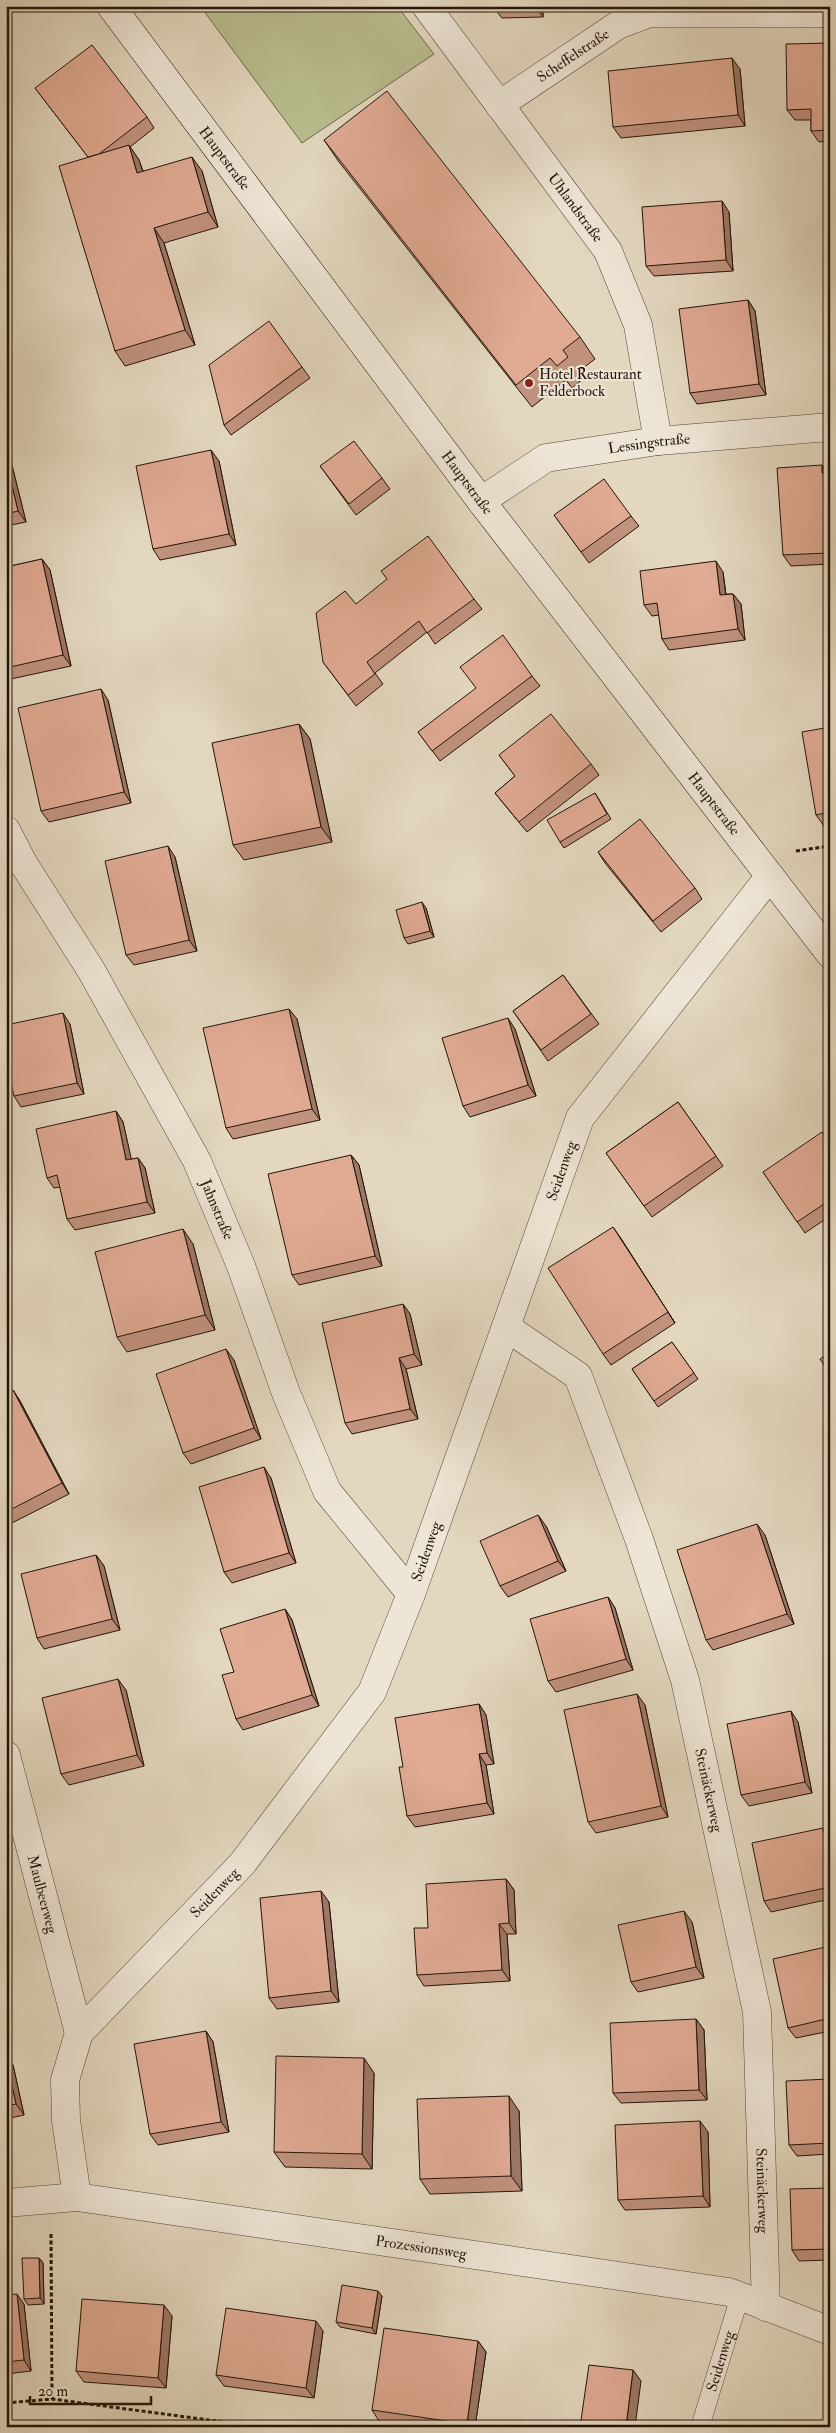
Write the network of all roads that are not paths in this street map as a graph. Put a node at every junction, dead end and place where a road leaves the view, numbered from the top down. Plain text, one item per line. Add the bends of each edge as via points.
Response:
1 (111, 6) edge
2 (426, 6) edge
3 (830, 13) edge
4 (498, 105) junction
5 (830, 427) edge
6 (658, 441) junction
7 (481, 501) junction
8 (6, 830) edge
9 (770, 876) junction
10 (830, 954) edge
11 (506, 1327) junction
12 (411, 1594) junction
13 (6, 1755) edge
14 (79, 2033) junction
15 (77, 2197) junction
16 (6, 2203) edge
17 (740, 2296) junction
18 (766, 2307) junction
19 (830, 2331) edge
20 (700, 2427) edge

1 - 7 street, Hauptstraße
2 - 4 street, Uhlandstraße
3 - 4 street, Scheffelstraße via 650,14 618,25
4 - 6 street, Uhlandstraße via 608,251 638,325
5 - 6 street, Lessingstraße
6 - 7 street, Lessingstraße via 546,458
7 - 9 street, Hauptstraße
8 - 12 street, Jahnstraße via 23,863 91,970 197,1161 327,1491
9 - 10 street, Hauptstraße
9 - 11 street, Seidenweg via 580,1118
11 - 12 street, Seidenweg
11 - 18 street, Steinäckerweg via 578,1376 639,1539 685,1680 757,2012
12 - 14 street, Seidenweg via 372,1692 254,1849
13 - 14 street, Maulbeerweg
14 - 15 street, Seidenweg via 65,2080 66,2120
15 - 16 street, Prozessionsweg
15 - 17 street, Prozessionsweg
17 - 18 street, Prozessionsweg
17 - 20 lane, Seidenweg
18 - 19 street, Prozessionsweg

